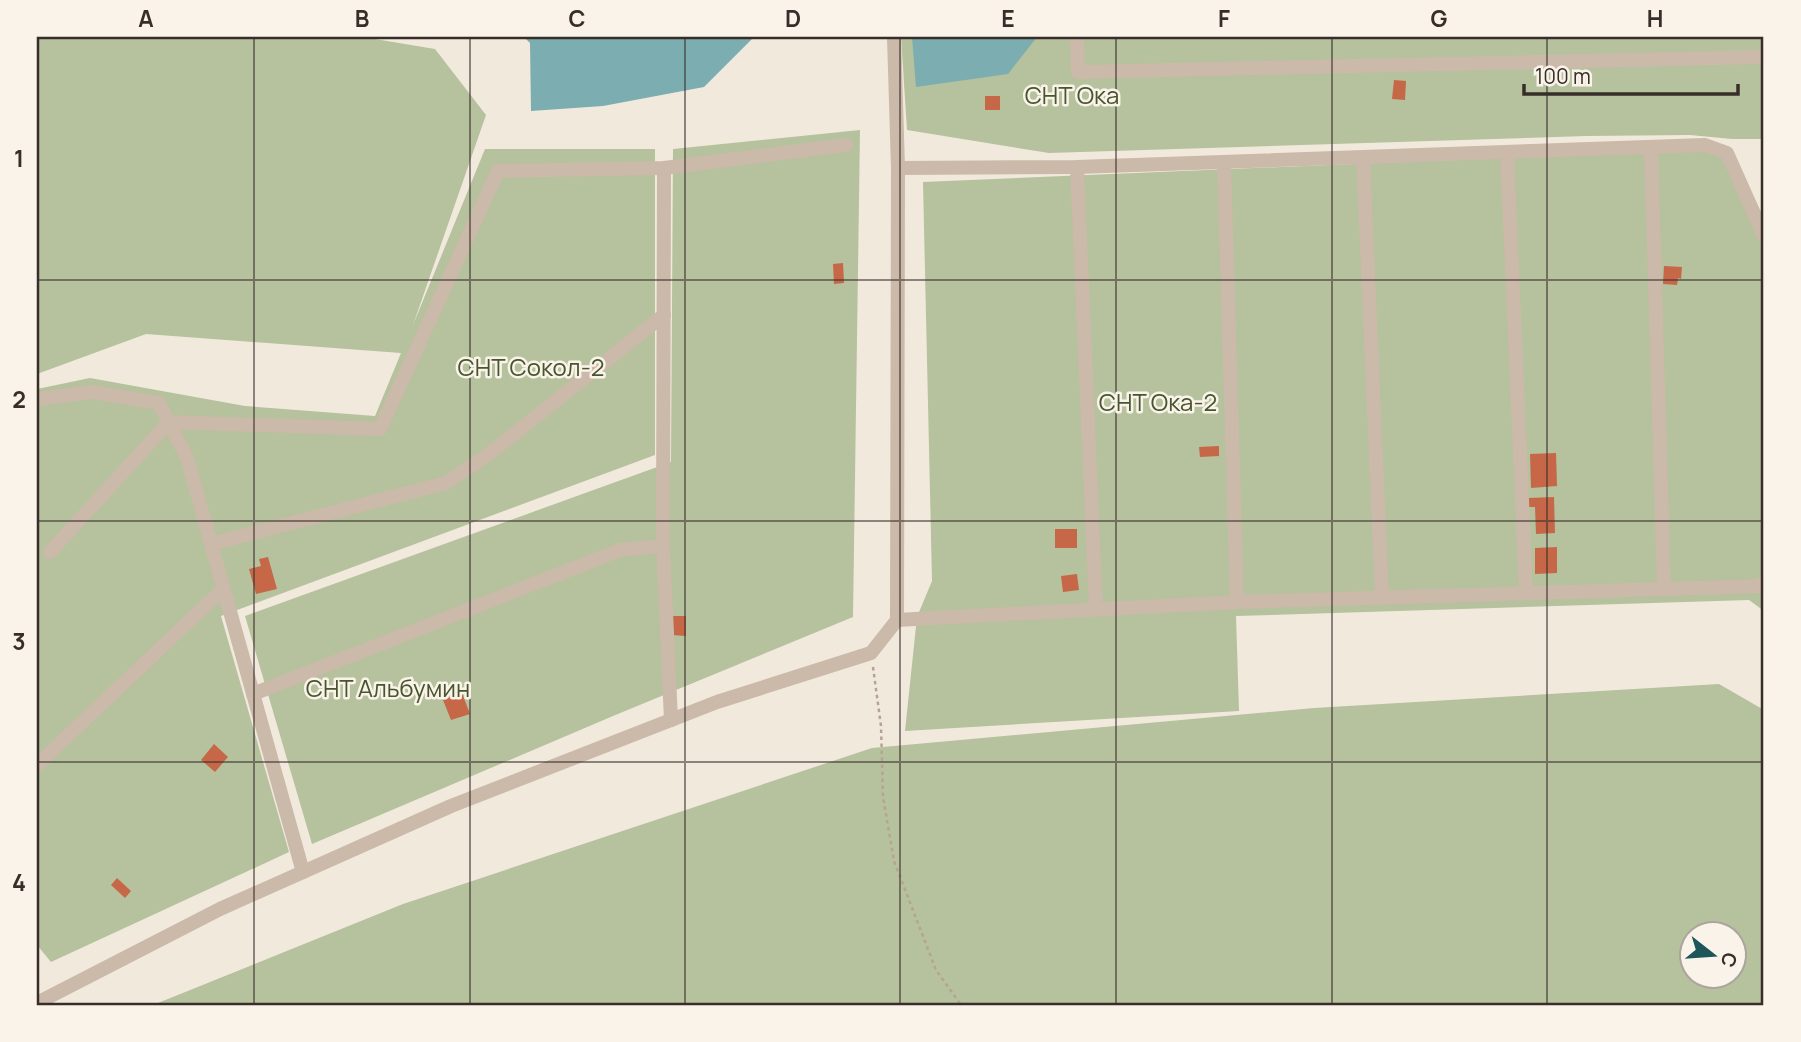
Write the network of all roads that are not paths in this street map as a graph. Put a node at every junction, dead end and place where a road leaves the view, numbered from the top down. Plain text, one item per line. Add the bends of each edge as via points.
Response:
1 (894, 37) edge
2 (1077, 37) edge
3 (1764, 58) edge
4 (846, 145) dead end
5 (1651, 147) junction
6 (1507, 152) junction
7 (1363, 157) junction
8 (1224, 162) junction
9 (1077, 167) junction
10 (664, 168) junction
11 (898, 168) junction
12 (1764, 236) edge
13 (664, 315) junction
14 (37, 399) edge
15 (169, 422) junction
16 (211, 544) junction
17 (663, 546) junction
18 (50, 552) dead end
19 (1764, 582) edge
20 (224, 588) junction
21 (1664, 589) junction
22 (1526, 593) junction
23 (1382, 598) junction
24 (1237, 602) junction
25 (1096, 610) junction
26 (897, 620) junction
27 (253, 694) junction
28 (671, 720) junction
29 (37, 765) edge
30 (303, 872) junction
31 (37, 1003) edge

1 - 11 street
2 - 3 street via 1078,72
4 - 10 street
5 - 6 street
5 - 12 street via 1705,145 1727,153
5 - 21 street
6 - 7 street
6 - 22 street
7 - 8 street
7 - 23 street
8 - 9 street
8 - 24 street
9 - 11 street
9 - 25 street
10 - 13 street
10 - 15 street via 498,171 380,429
11 - 26 street
13 - 16 street via 446,483
13 - 17 street
14 - 15 street via 92,392 159,403
15 - 16 street via 187,458
15 - 18 street
16 - 20 street
17 - 27 street via 620,550
17 - 28 street
19 - 21 street via 1762,586
20 - 27 street
20 - 29 street
21 - 22 street
22 - 23 street
23 - 24 street
24 - 25 street
25 - 26 street
26 - 28 street via 871,653
27 - 30 street
28 - 30 street via 451,807
30 - 31 street

